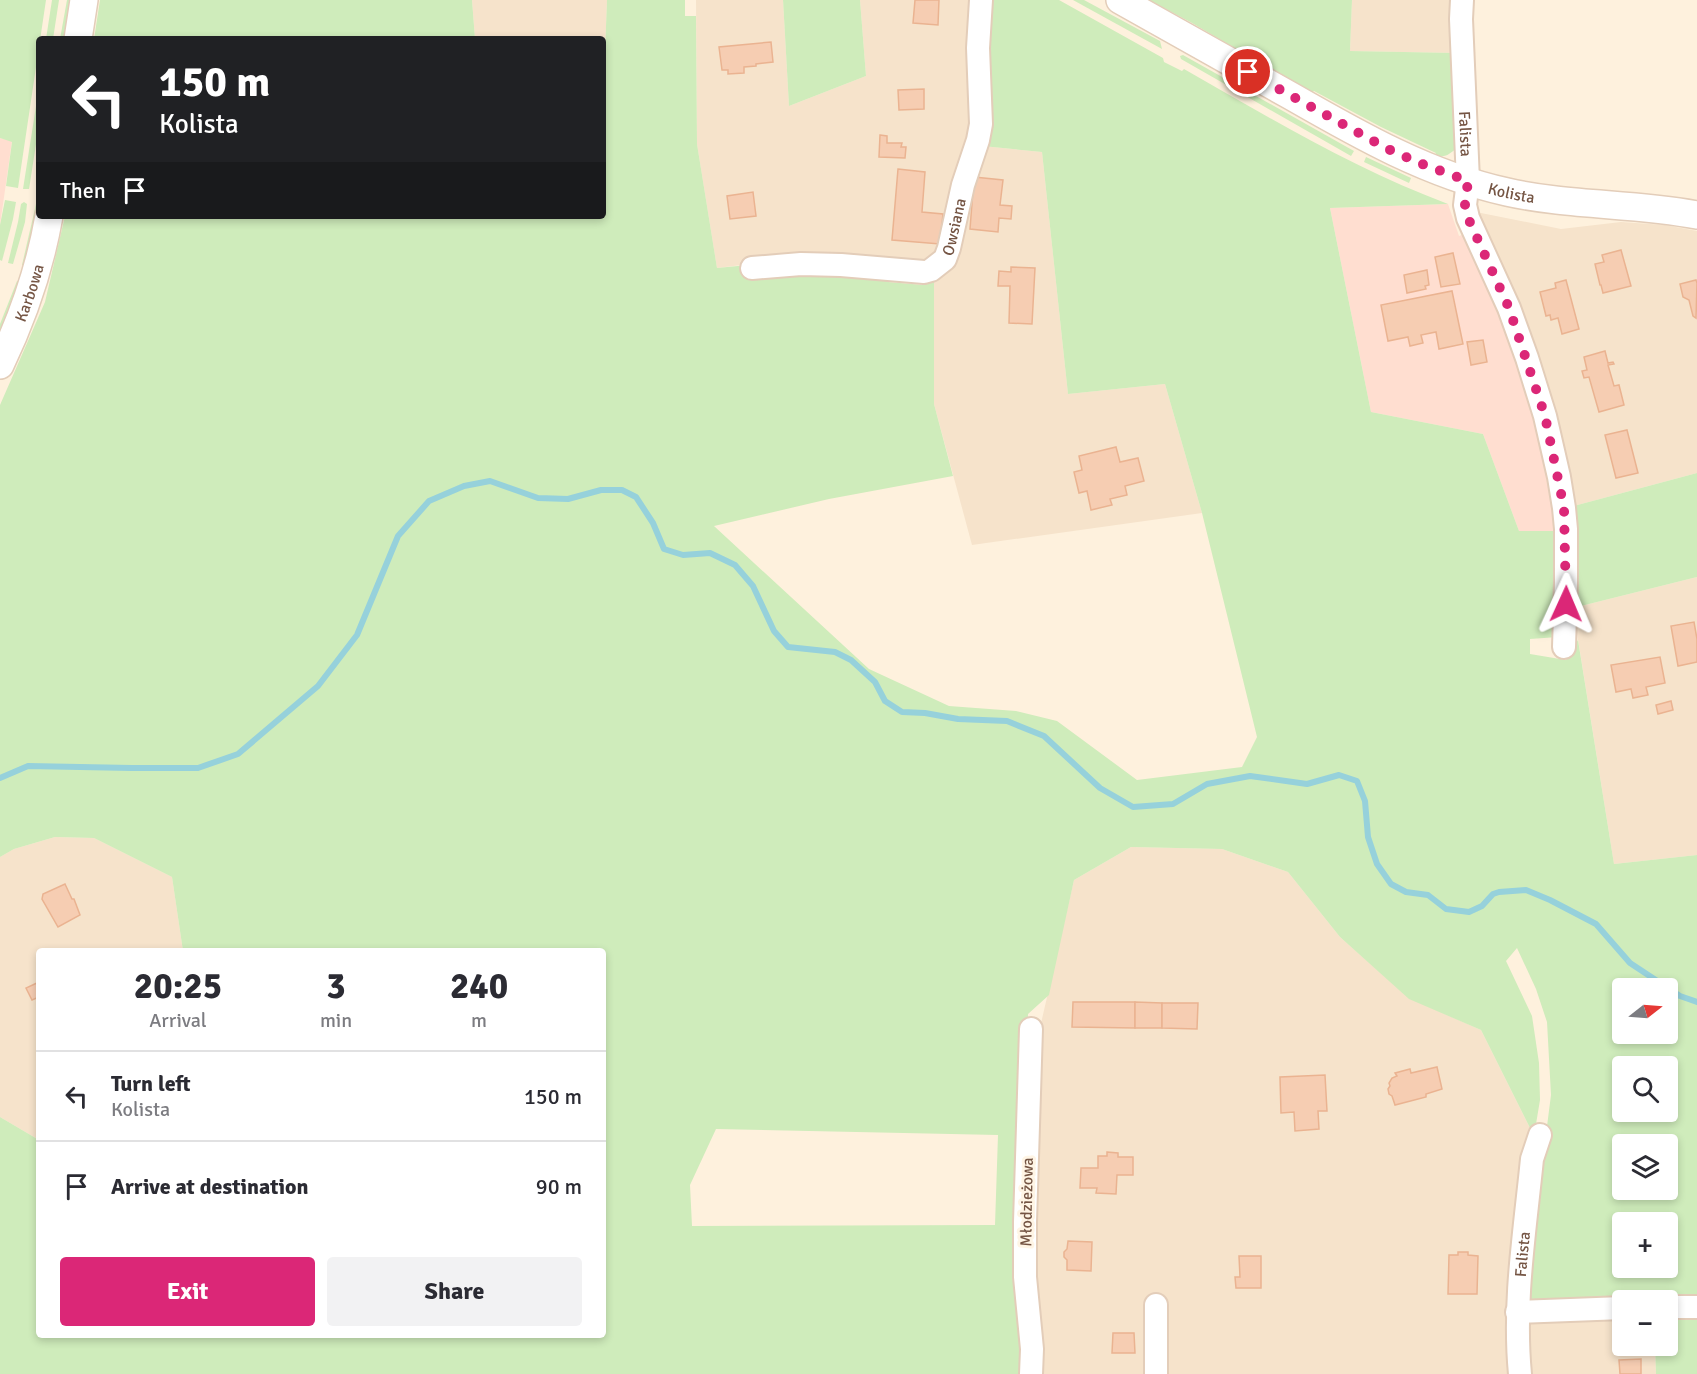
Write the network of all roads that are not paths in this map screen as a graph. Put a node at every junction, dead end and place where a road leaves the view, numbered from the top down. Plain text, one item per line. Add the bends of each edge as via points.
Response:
1 (84, 0) edge
2 (981, 0) edge
3 (1120, 0) edge
4 (1462, 0) edge
5 (78, 36) edge
6 (1468, 181) junction
7 (1697, 215) edge
8 (48, 219) edge
9 (752, 268) dead end
10 (0, 365) edge
11 (1564, 647) dead end
12 (1031, 1029) dead end
13 (1540, 1134) dead end
14 (1156, 1305) dead end
15 (1697, 1306) edge
16 (1678, 1307) edge
17 (1612, 1308) edge
18 (1517, 1312) junction
19 (1031, 1374) edge
20 (1156, 1374) edge
21 (1520, 1374) edge

1 - 5 street
2 - 9 street, Owsiana via 981,124 945,260 924,272 801,264
3 - 6 street, Kolista via 1388,149
4 - 6 street, Falista
6 - 7 street, Kolista via 1547,199
6 - 11 street, Falista via 1468,218 1527,358 1559,477 1566,528
8 - 10 street, Karbowa via 35,277
12 - 19 street, Młodzieżowa via 1025,1277
13 - 18 street, Falista via 1532,1159
14 - 20 street
15 - 16 street
17 - 18 street
18 - 21 street, Falista

